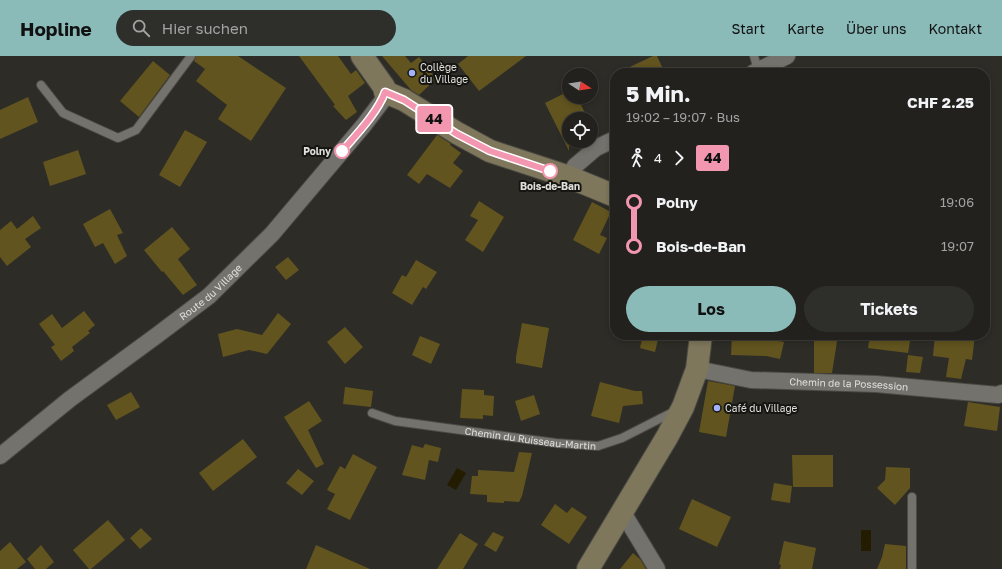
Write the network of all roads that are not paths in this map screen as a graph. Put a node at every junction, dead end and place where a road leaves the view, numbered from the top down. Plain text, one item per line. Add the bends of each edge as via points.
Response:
1 (191, 56) edge
2 (362, 56) edge
3 (787, 56) edge
4 (755, 66) edge
5 (41, 85) dead end
6 (385, 92) junction
7 (610, 141) edge
8 (569, 177) junction
9 (610, 194) edge
10 (700, 340) edge
11 (697, 369) junction
12 (1002, 393) edge
13 (682, 407) junction
14 (372, 413) dead end
15 (0, 456) edge
16 (912, 497) dead end
17 (622, 511) junction
18 (588, 569) edge
19 (657, 569) edge
20 (912, 569) edge

1 - 5 lane via 136,130 118,138 63,113
2 - 6 street
3 - 4 street
6 - 8 street via 404,100 457,134 490,151
6 - 15 street, Route du Village via 383,100 364,125 272,234 209,296 70,399
7 - 8 street via 596,148 575,166
8 - 9 street
10 - 11 street
11 - 12 street, Chemin de la Possession via 751,380 876,384 998,395
11 - 13 street
13 - 14 lane, Chemin du Ruisseau-Martin via 622,438 598,446 556,443 395,421
13 - 17 street
16 - 20 lane
17 - 18 street
17 - 19 street

